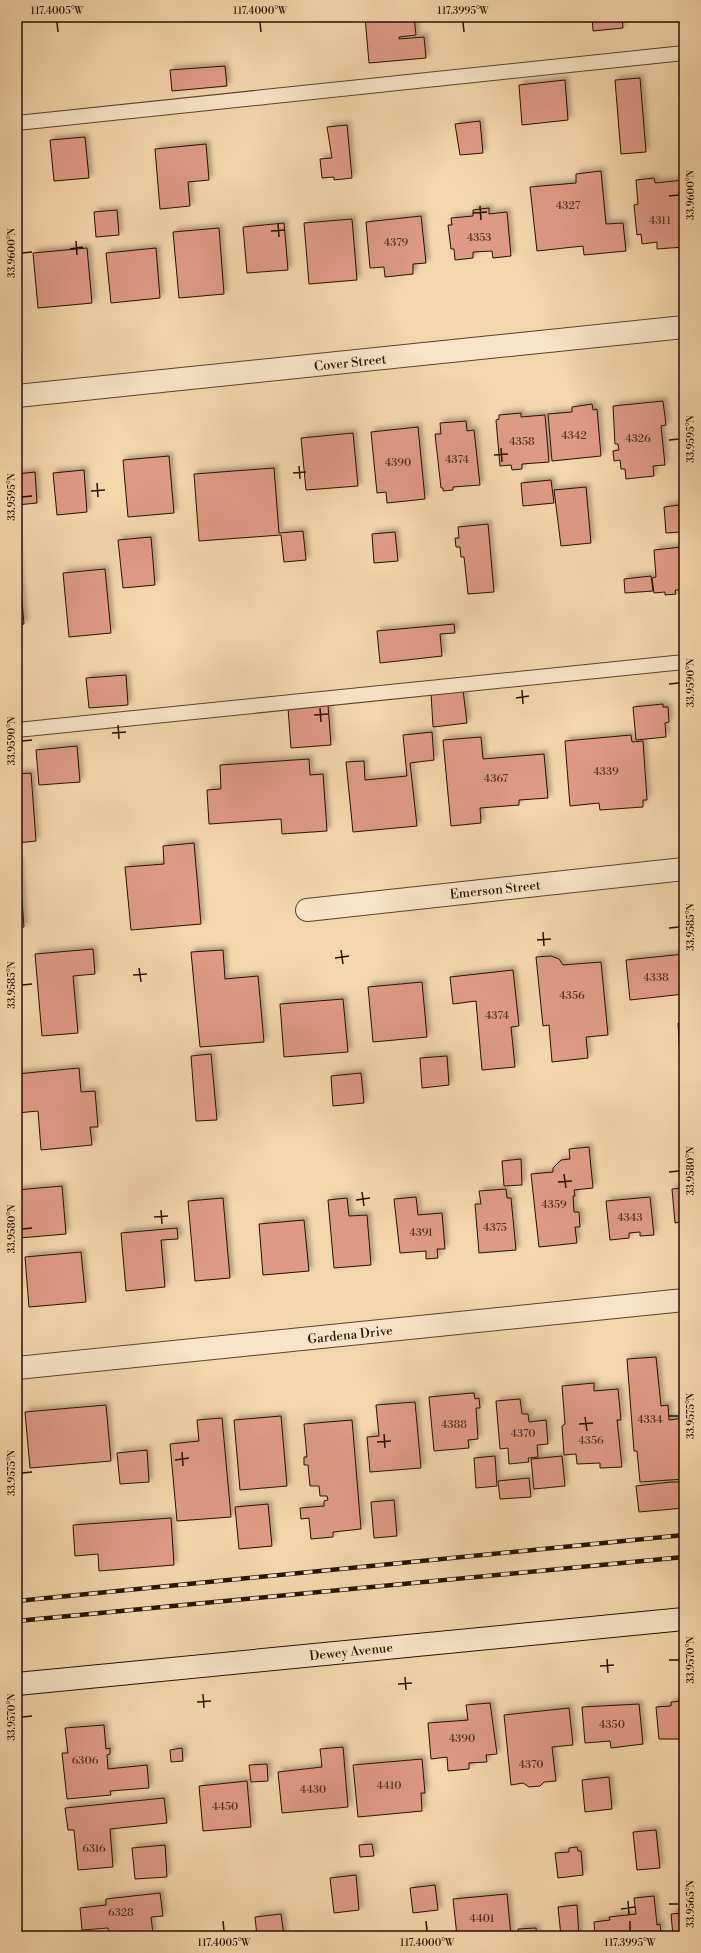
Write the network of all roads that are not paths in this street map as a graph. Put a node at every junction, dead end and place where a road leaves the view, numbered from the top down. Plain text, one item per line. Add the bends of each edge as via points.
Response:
1 (684, 53) edge
2 (17, 123) edge
3 (684, 327) edge
4 (17, 396) edge
5 (684, 662) edge
6 (17, 730) edge
7 (684, 869) edge
8 (307, 910) dead end
9 (684, 1300) edge
10 (17, 1368) edge
11 (684, 1619) edge
12 (17, 1684) edge

1 - 2 lane
3 - 4 street, Cover Street
5 - 6 lane
7 - 8 street, Emerson Street
9 - 10 street, Gardena Drive
11 - 12 street, Dewey Avenue

